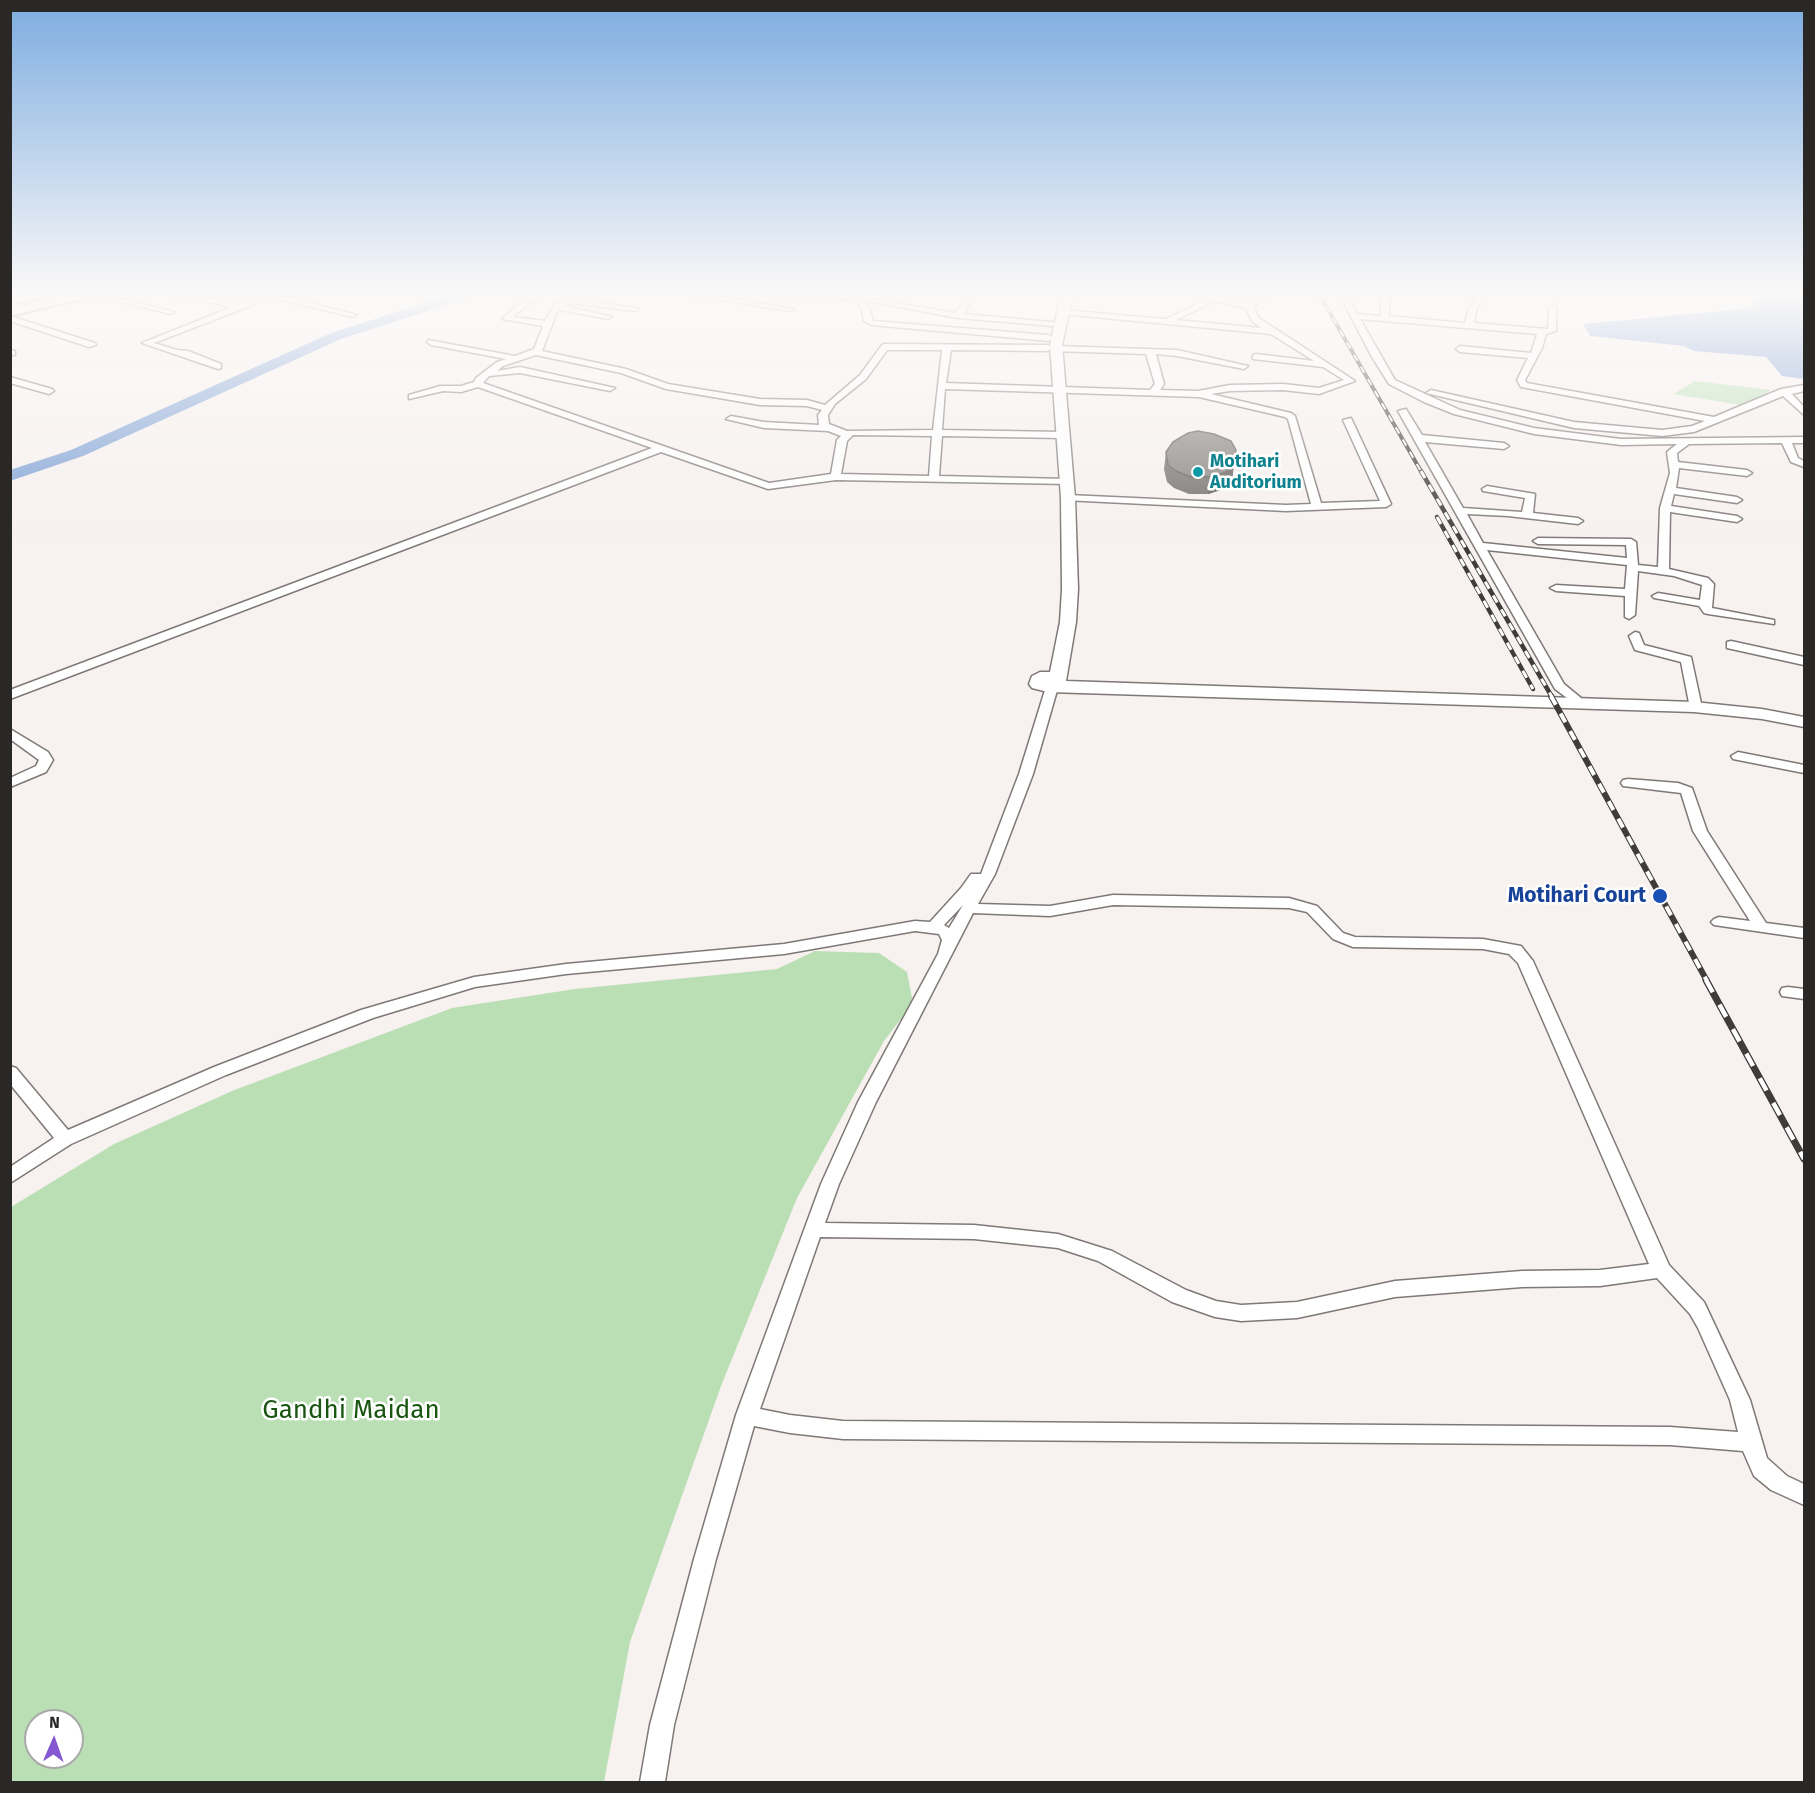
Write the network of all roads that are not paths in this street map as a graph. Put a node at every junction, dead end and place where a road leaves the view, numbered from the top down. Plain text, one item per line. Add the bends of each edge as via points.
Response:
1 (485, 378) edge
2 (491, 378) edge
3 (558, 378) edge
4 (642, 378) edge
5 (862, 378) edge
6 (941, 378) edge
7 (1054, 378) edge
8 (1159, 378) edge
9 (1345, 378) edge
10 (1391, 378) edge
11 (1522, 378) edge
12 (10, 380) edge
13 (482, 380) junction
14 (1396, 385) junction
15 (940, 386) junction
16 (610, 388) dead end
17 (1054, 388) junction
18 (1804, 388) edge
19 (49, 392) dead end
20 (1784, 392) junction
21 (1152, 393) junction
22 (1199, 394) junction
23 (412, 397) dead end
24 (827, 408) junction
25 (1403, 411) dead end
26 (1804, 412) edge
27 (731, 419) dead end
28 (1348, 420) dead end
29 (1718, 420) junction
30 (826, 428) junction
31 (1686, 431) junction
32 (938, 432) junction
33 (846, 434) junction
34 (1057, 435) junction
35 (1418, 438) junction
36 (1804, 440) edge
37 (1786, 441) junction
38 (1691, 443) junction
39 (1504, 446) dead end
40 (662, 448) junction
41 (1674, 464) junction
42 (1804, 464) edge
43 (1747, 473) dead end
44 (836, 477) junction
45 (934, 479) junction
46 (1061, 482) junction
47 (1487, 489) dead end
48 (1670, 490) junction
49 (1068, 498) junction
50 (1737, 500) dead end
51 (1317, 507) junction
52 (1665, 508) junction
53 (1460, 511) junction
54 (1527, 515) junction
55 (1737, 519) dead end
56 (1578, 521) dead end
57 (1538, 541) dead end
58 (1482, 546) junction
59 (1633, 565) junction
60 (1663, 571) junction
61 (1556, 588) dead end
62 (1630, 593) junction
63 (1658, 596) dead end
64 (1705, 604) junction
65 (1629, 615) dead end
66 (1770, 622) dead end
67 (1635, 636) dead end
68 (1731, 645) dead end
69 (1804, 661) edge
70 (1051, 683) junction
71 (10, 695) edge
72 (1575, 698) junction
73 (1695, 703) junction
74 (1804, 717) edge
75 (1804, 723) edge
76 (10, 734) edge
77 (1738, 756) dead end
78 (1804, 769) edge
79 (10, 783) edge
80 (1629, 783) dead end
81 (969, 908) junction
82 (1719, 922) dead end
83 (934, 927) junction
84 (1761, 927) junction
85 (1804, 933) edge
86 (950, 940) junction
87 (10, 1072) edge
88 (65, 1140) junction
89 (10, 1176) edge
90 (814, 1230) junction
91 (1661, 1270) junction
92 (747, 1416) junction
93 (1751, 1442) junction
94 (1804, 1495) edge
95 (652, 1782) edge

1 - 13 street
2 - 13 street
3 - 16 street
4 - 24 street via 666,386 760,402 807,403
5 - 24 street
6 - 15 street
7 - 17 main road
8 - 21 street via 1159,386
9 - 22 street via 1351,381 1320,391 1230,388
10 - 14 street
11 - 29 street via 1524,385
12 - 19 street
13 - 23 street via 461,389 443,388
13 - 40 street
14 - 31 street via 1574,425 1648,433
14 - 38 street via 1457,412 1534,431 1620,442
15 - 17 street
15 - 32 street
17 - 21 street
17 - 34 main road
18 - 20 street
20 - 26 street
20 - 29 street
21 - 22 street
22 - 51 street via 1291,417
24 - 30 street via 823,418
25 - 35 street
27 - 30 street
28 - 51 street via 1387,503
29 - 31 street
30 - 33 street
31 - 38 street
32 - 33 street
32 - 34 street
32 - 45 street
33 - 44 street
34 - 46 main road
35 - 39 street
35 - 53 street
36 - 37 street
37 - 38 street
37 - 42 street via 1794,460
38 - 41 street via 1673,450
40 - 44 street via 768,486
40 - 71 street
41 - 43 street
41 - 48 street
44 - 45 street
45 - 46 street
46 - 49 main road
46 - 70 main road via 1059,596
47 - 54 street via 1531,496
48 - 50 street
48 - 52 street
49 - 51 street
49 - 70 main road via 1069,606
52 - 55 street
52 - 60 street
53 - 54 street
53 - 58 street
54 - 56 street
57 - 59 street via 1628,540 1633,544
58 - 59 street
58 - 72 street via 1559,686
59 - 60 street
59 - 62 street
60 - 64 street via 1706,581
61 - 62 street
62 - 65 street
63 - 64 street
64 - 66 street via 1711,612
67 - 73 street via 1639,647 1687,660
68 - 69 street
70 - 72 main road
70 - 75 main road via 1694,707
70 - 81 street via 1013,811 988,874
70 - 83 street via 1031,726 978,873 968,891
72 - 73 main road
73 - 74 main road
76 - 79 street via 46,760 41,769
77 - 78 street
80 - 84 street via 1687,790 1700,831
81 - 86 street
81 - 91 street via 1050,911 1113,900 1290,903 1312,909 1338,936 1353,942 1482,944 1515,950 1525,961
82 - 84 street
83 - 86 street via 944,931
83 - 88 street via 915,926 784,949 566,969 474,982 400,1003 295,1041
84 - 85 street
86 - 90 street via 867,1102
87 - 88 street
88 - 89 street
90 - 91 street via 974,1232 1058,1241 1105,1257 1179,1296 1215,1309 1241,1313 1297,1310 1395,1289 1522,1279 1600,1278
90 - 92 street
91 - 93 street via 1697,1308 1707,1326 1740,1400
92 - 93 street via 843,1430 1670,1436
92 - 95 street via 702,1570 662,1725
93 - 94 street via 1757,1461 1768,1475

